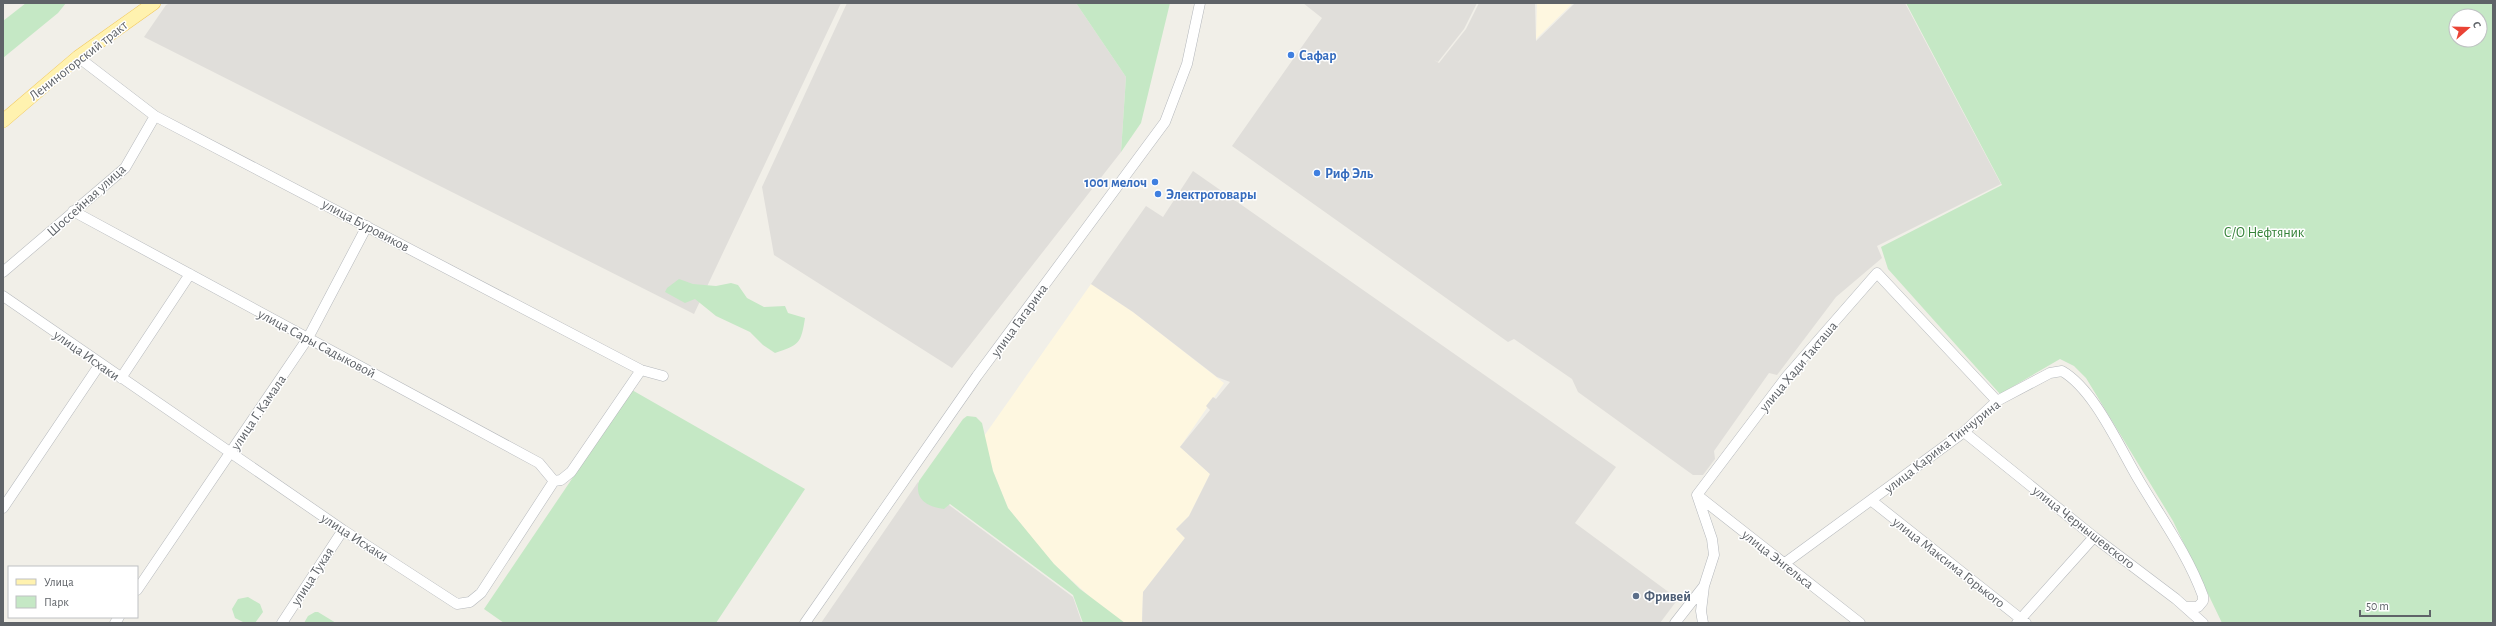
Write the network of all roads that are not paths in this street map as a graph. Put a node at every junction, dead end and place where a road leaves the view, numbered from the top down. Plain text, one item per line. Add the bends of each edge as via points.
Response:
1 (154, 3) edge
2 (1200, 3) edge
3 (78, 57) junction
4 (155, 116) junction
5 (3, 120) edge
6 (73, 211) junction
7 (367, 226) junction
8 (3, 272) edge
9 (190, 274) junction
10 (3, 296) edge
11 (308, 338) junction
12 (100, 364) junction
13 (641, 370) junction
14 (664, 376) dead end
15 (121, 378) junction
16 (1997, 401) junction
17 (1964, 432) junction
18 (230, 452) junction
19 (554, 481) junction
20 (1697, 495) junction
21 (1872, 501) junction
22 (3, 508) edge
23 (343, 530) junction
24 (2094, 537) junction
25 (1785, 563) junction
26 (1704, 586) junction
27 (138, 589) edge
28 (2186, 607) junction
29 (2021, 622) edge
30 (282, 623) edge
31 (805, 623) edge
32 (1675, 623) edge
33 (1703, 623) edge
34 (1860, 623) edge
35 (2203, 623) edge

1 - 3 main road, Лениногорский тракт
2 - 31 street, улица Гагарина via 1187,64 1165,122 977,376
3 - 4 street, улица Буровиков
3 - 5 main road, Лениногорский тракт
4 - 6 street, Шоссейная улица via 125,168
4 - 7 street, улица Буровиков
6 - 8 street, Шоссейная улица
6 - 9 street, улица Сары Садыковой
7 - 11 street, улица Г. Камала
7 - 13 street, улица Буровиков
9 - 11 street, улица Сары Садыковой
9 - 15 street
10 - 12 street, улица Исхаки
11 - 18 street, улица Г. Камала
11 - 19 street, улица Сары Садыковой via 539,464
12 - 15 street, улица Исхаки
12 - 22 street
13 - 14 street, улица Буровиков
13 - 19 street, улица Исхаки via 571,472 561,480
15 - 18 street, улица Исхаки
16 - 17 street, улица Карима Тинчурина
16 - 20 street, улица Хади Такташа via 1877,273 1787,376
16 - 28 street, улица Карима Тинчурина via 2055,371 2062,371 2075,380 2103,416 2180,546 2203,596 2198,608
17 - 21 street, улица Карима Тинчурина
17 - 24 street, улица Чернышевского
18 - 23 street, улица Исхаки
18 - 27 street, улица Г. Камала
19 - 23 street, улица Исхаки via 481,593 465,604 457,604
20 - 25 street, улица Энгельса
20 - 26 street via 1712,539 1714,555
21 - 25 street, улица Карима Тинчурина
21 - 29 street, улица Максима Горького
23 - 30 street, улица Тукая
24 - 28 street, улица Чернышевского
24 - 29 street
25 - 34 street, улица Энгельса
26 - 32 street
26 - 33 street via 1701,611
28 - 35 street, улица Чернышевского

